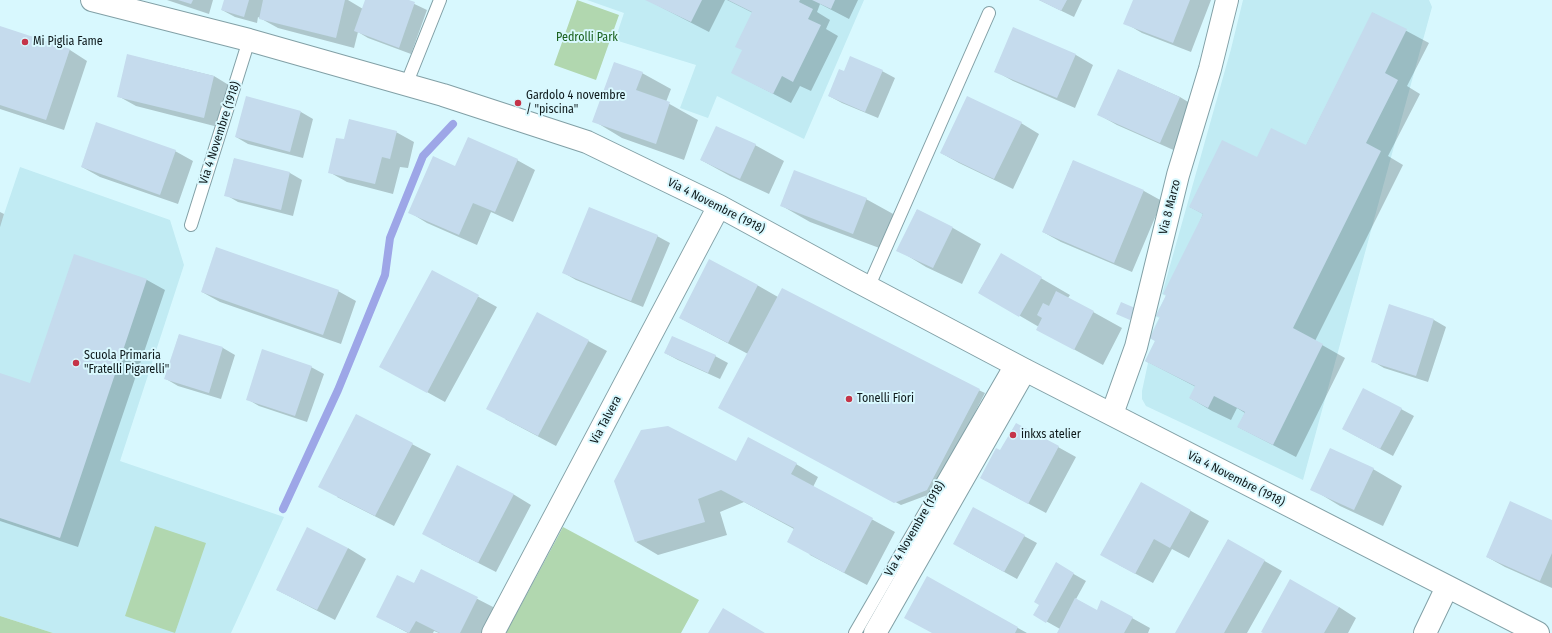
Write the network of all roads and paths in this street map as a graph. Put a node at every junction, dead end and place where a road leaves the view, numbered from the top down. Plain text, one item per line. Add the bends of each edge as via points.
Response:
1 (92, 0) edge
2 (440, 0) edge
3 (1227, 0) edge
4 (989, 13) dead end
5 (249, 40) junction
6 (406, 84) junction
7 (719, 206) junction
8 (191, 225) dead end
9 (868, 288) junction
10 (1019, 366) junction
11 (1112, 414) junction
12 (1447, 587) junction
13 (493, 633) edge
14 (855, 633) edge
15 (875, 633) edge
16 (1425, 633) edge
17 (1538, 633) edge

1 - 5 street, Via 4 Novembre (1918)
2 - 6 lane
3 - 11 street, Via 8 Marzo via 1210,69 1178,175 1136,347
4 - 9 lane
5 - 6 street, Via 4 Novembre (1918)
5 - 8 lane, Via 4 Novembre (1918)
6 - 7 street, Via 4 Novembre (1918) via 587,142
7 - 9 street, Via 4 Novembre (1918)
7 - 13 street, Via Talvera
9 - 10 street, Via 4 Novembre (1918)
10 - 11 street, Via 4 Novembre (1918)
10 - 14 lane, Via 4 Novembre (1918)
10 - 15 street, Via 4 Novembre (1918)
11 - 12 street, Via 4 Novembre (1918)
12 - 16 street
12 - 17 street, Via 4 Novembre (1918)

